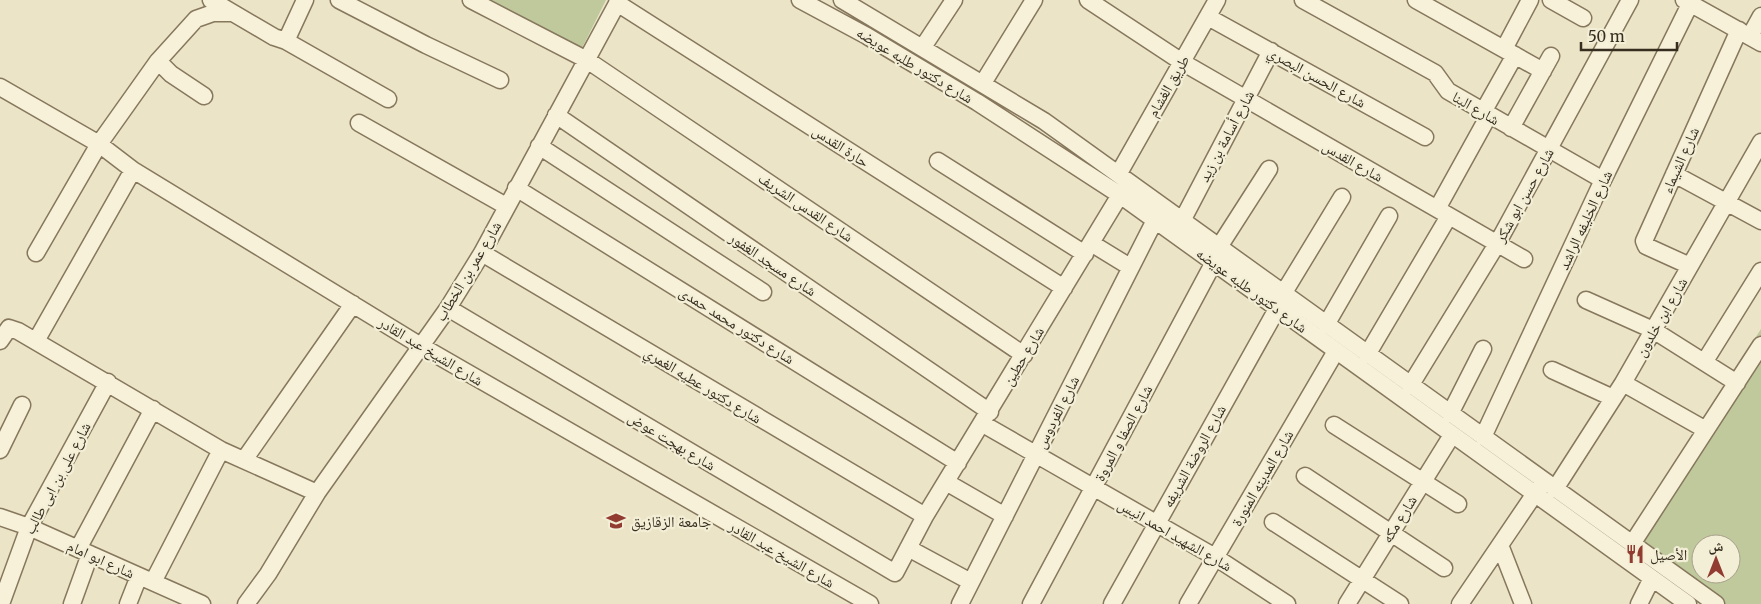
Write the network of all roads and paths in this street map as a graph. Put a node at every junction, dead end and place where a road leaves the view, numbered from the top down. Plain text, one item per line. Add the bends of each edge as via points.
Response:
1 (211, 0) edge
2 (305, 0) edge
3 (339, 0) edge
4 (471, 0) edge
5 (800, 0) edge
6 (842, 0) edge
7 (954, 0) edge
8 (1034, 0) edge
9 (1088, 0) edge
10 (1217, 0) edge
11 (1303, 0) edge
12 (1416, 0) edge
13 (1530, 0) edge
14 (1551, 0) edge
15 (1629, 0) edge
16 (1689, 1) edge
17 (618, 2) edge
18 (865, 6) edge
19 (233, 13) junction
20 (1761, 16) edge
21 (1208, 17) junction
22 (1583, 18) dead end
23 (1750, 36) edge
24 (286, 41) junction
25 (923, 47) junction
26 (1271, 51) junction
27 (1509, 52) junction
28 (1551, 56) dead end
29 (587, 60) junction
30 (158, 61) junction
31 (1182, 62) junction
32 (1543, 71) junction
33 (500, 80) dead end
34 (983, 83) junction
35 (0, 87) edge
36 (204, 96) dead end
37 (388, 99) dead end
38 (1246, 99) junction
39 (1486, 113) junction
40 (556, 115) junction
41 (359, 123) dead end
42 (1511, 128) junction
43 (1426, 137) dead end
44 (1761, 142) edge
45 (98, 144) junction
46 (539, 146) junction
47 (1549, 149) junction
48 (938, 160) dead end
49 (1269, 169) dead end
50 (133, 170) junction
51 (1118, 172) junction
52 (1674, 174) junction
53 (1604, 180) junction
54 (516, 188) junction
55 (1120, 195) junction
56 (1342, 197) dead end
57 (1726, 202) junction
58 (506, 206) junction
59 (1443, 212) junction
60 (1389, 216) dead end
61 (1154, 220) junction
62 (1182, 221) junction
63 (1761, 221) edge
64 (1497, 244) junction
65 (1088, 248) junction
66 (36, 253) dead end
67 (482, 253) junction
68 (1216, 255) junction
69 (1524, 259) dead end
70 (1690, 266) junction
71 (1130, 267) junction
72 (1761, 271) edge
73 (1064, 288) junction
74 (763, 292) dead end
75 (1586, 300) dead end
76 (1280, 301) junction
77 (352, 304) junction
78 (448, 308) junction
79 (1326, 325) junction
80 (1653, 330) junction
81 (0, 340) edge
82 (36, 340) junction
83 (1761, 345) edge
84 (421, 346) junction
85 (1483, 349) dead end
86 (1336, 351) junction
87 (1024, 355) junction
88 (1367, 355) junction
89 (1705, 361) junction
90 (1552, 370) dead end
91 (108, 382) junction
92 (1737, 382) junction
93 (1623, 383) junction
94 (1410, 386) junction
95 (1613, 398) junction
96 (22, 405) dead end
97 (153, 409) junction
98 (1450, 414) junction
99 (986, 418) junction
100 (1334, 424) dead end
101 (1706, 430) junction
102 (1452, 435) junction
103 (1483, 437) junction
104 (0, 450) edge
105 (221, 450) junction
106 (1036, 454) junction
107 (244, 460) junction
108 (958, 463) junction
109 (1305, 476) dead end
110 (946, 482) junction
111 (1423, 482) junction
112 (1094, 487) junction
113 (1544, 488) junction
114 (318, 493) junction
115 (1458, 504) dead end
116 (925, 516) junction
117 (1005, 516) junction
118 (0, 517) edge
119 (1273, 522) dead end
120 (1156, 524) junction
121 (29, 527) junction
122 (1391, 533) junction
123 (1632, 544) junction
124 (1500, 545) junction
125 (908, 548) junction
126 (84, 551) junction
127 (1215, 557) junction
128 (1444, 568) dead end
129 (895, 573) joint
130 (1652, 578) junction
131 (146, 579) junction
132 (1362, 580) junction
133 (971, 582) junction
134 (846, 598) edge
135 (192, 602) edge
136 (1, 604) edge
137 (72, 604) edge
138 (128, 604) edge
139 (246, 604) edge
140 (870, 604) edge
141 (960, 604) edge
142 (1031, 604) edge
143 (1112, 604) edge
144 (1188, 604) edge
145 (1287, 604) edge
146 (1347, 604) edge
147 (1400, 604) edge
148 (1460, 604) edge
149 (1523, 604) edge
150 (1639, 604) edge
151 (1688, 604) edge
152 (1716, 604) edge

1 - 19 street
2 - 24 street
3 - 33 street
4 - 29 street, شارع القدس الشريف
5 - 55 street, شارع دكتور طلبه عويضه via 977,102
6 - 18 street, شارع دكتور طلبه عويضه
7 - 25 street
8 - 34 street
9 - 31 street, شارع القدس
10 - 21 street, طريق الغشام
11 - 39 street, شارع البنا via 1435,73 1448,91
12 - 27 street
13 - 27 street
14 - 22 street
15 - 47 street, شارع حسن ابو شكر
16 - 23 street
16 - 53 street, شارع الخليفه الراشد
17 - 29 street, شارع عمر بن الخطاب
17 - 73 street, حارة القدس
18 - 25 street, شارع دكتور طلبه عويضه
19 - 24 street
19 - 30 street via 213,13 196,18
20 - 23 street, شارع الشيماء
21 - 26 street, شارع الحسن البصري
21 - 31 street, طريق الغشام
23 - 52 street, شارع الشيماء
24 - 37 street
25 - 34 street, شارع دكتور طلبه عويضه
26 - 38 street, شارع أسامة بن زيد
26 - 43 street, شارع الحسن البصري
27 - 32 street
27 - 39 street
28 - 32 street
29 - 40 street, شارع عمر بن الخطاب
29 - 87 street, شارع القدس الشريف
30 - 36 street
30 - 45 street
31 - 38 street, شارع القدس
31 - 51 street, طريق الغشام
32 - 42 street
34 - 51 street, شارع دكتور طلبه عويضه
35 - 45 street, شارع الشيخ عبد القادر
38 - 59 street, شارع القدس
38 - 62 street, شارع أسامة بن زيد
39 - 42 street, شارع البنا
39 - 59 street
40 - 46 street, شارع عمر بن الخطاب
40 - 99 street, شارع مسجد الغفور
41 - 58 street
42 - 47 street, شارع البنا
44 - 57 street, شارع ابن خلدون
45 - 50 street, شارع الشيخ عبد القادر
45 - 66 street
46 - 54 street, شارع عمر بن الخطاب
46 - 74 street
47 - 53 street, شارع البنا
47 - 64 street, شارع حسن ابو شكر
48 - 65 street
49 - 68 street, شارع الصفا و المروة
50 - 77 street, شارع الشيخ عبد القادر
50 - 82 street
51 - 62 street, شارع دكتور طلبه عويضه
52 - 57 street
52 - 70 street, شارع الشيماء via 1644,243
53 - 103 street, شارع الخليفه الراشد
54 - 58 street, شارع عمر بن الخطاب
54 - 108 street, شارع دكتور محمد حمدى
55 - 61 street, شارع دكتور طلبه عويضه
55 - 65 street, شارع حطين
56 - 76 street, شارع الروضة الشريفه
57 - 63 street
57 - 70 street, شارع ابن خلدون
58 - 67 street, شارع عمر بن الخطاب
59 - 64 street, شارع القدس
59 - 88 street
60 - 79 street
61 - 68 street, شارع دكتور طلبه عويضه
61 - 71 street, شارع الفردوس
62 - 68 street, شارع دكتور طلبه عويضه
64 - 69 street, شارع القدس
64 - 94 street, شارع حسن ابو شكر
65 - 71 street
65 - 73 street, شارع حطين
67 - 78 street, شارع عمر بن الخطاب
67 - 116 street, شارع دكتور عطيه الغمري
68 - 76 street, شارع دكتور طلبه عويضه
68 - 112 street, شارع الصفا و المروة
70 - 80 street, شارع ابن خلدون
71 - 106 street, شارع الفردوس
72 - 89 street
73 - 87 street, شارع حطين
75 - 80 street
76 - 79 street, شارع دكتور طلبه عويضه
76 - 86 street, شارع دكتور طلبه عويضه
76 - 120 street, شارع الروضة الشريفه
77 - 84 street, شارع الشيخ عبد القادر
77 - 107 street
78 - 84 street, شارع عمر بن الخطاب
78 - 129 street, شارع بهجت عوض
79 - 88 street, شارع دكتور طلبه عويضه
80 - 89 street
80 - 93 street, شارع ابن خلدون
81 - 82 street via 6,330 12,328
82 - 91 street
83 - 92 street
84 - 114 street, شارع عمر بن الخطاب
84 - 134 street, شارع الشيخ عبد القادر
85 - 98 street
86 - 102 street, شارع دكتور طلبه عويضه
86 - 127 street, شارع المدينه المنورة
87 - 99 street, شارع حطين
88 - 94 street, شارع دكتور طلبه عويضه
89 - 92 street
90 - 95 street
91 - 97 street
91 - 121 street, شارع على بن ابى طالب
92 - 101 street
93 - 95 street, شارع ابن خلدون
93 - 101 street
94 - 98 street, شارع دكتور طلبه عويضه
95 - 113 street, شارع ابن خلدون
96 - 104 street
97 - 105 street
97 - 126 street
98 - 103 street, شارع دكتور طلبه عويضه
99 - 106 street, شارع الشهيد احمد انيس
99 - 108 street, شارع حطين
100 - 111 street
101 - 123 street
102 - 111 street, شارع مكه
102 - 113 street, شارع دكتور طلبه عويضه
103 - 113 street, شارع دكتور طلبه عويضه
105 - 107 street
105 - 131 street
106 - 112 street, شارع الشهيد احمد انيس
106 - 117 street, شارع الفردوس
107 - 114 street
108 - 110 street, شارع حطين
109 - 122 street
110 - 116 street, شارع حطين
110 - 117 street
111 - 115 street
111 - 122 street, شارع مكه
112 - 120 street, شارع الشهيد احمد انيس
112 - 142 street, شارع الصفا و المروة
113 - 123 street, شارع دكتور طلبه عويضه
113 - 124 street, شارع ابن خلدون
113 - 130 street, شارع دكتور طلبه عويضه
114 - 139 street, شارع عمر بن الخطاب
116 - 125 street, شارع حطين
117 - 133 street, شارع الفردوس
118 - 121 street, شارع ابو امام
119 - 132 street
120 - 127 street, شارع الشهيد احمد انيس
120 - 143 street, شارع الروضة الشريفه
121 - 126 street, شارع ابو امام
121 - 136 street, شارع على بن ابى طالب
122 - 128 street
122 - 132 street, شارع مكه
123 - 152 street, شارع دكتور طلبه عويضه
124 - 148 street, شارع ابن خلدون
124 - 149 street
125 - 129 street, شارع حطين
125 - 133 street
126 - 131 street, شارع ابو امام
126 - 137 street
127 - 144 street, شارع المدينه المنورة
127 - 145 street, شارع الشهيد احمد انيس
130 - 150 street
130 - 151 street, شارع دكتور طلبه عويضه
131 - 135 street, شارع ابو امام
131 - 138 street
132 - 146 street, شارع مكه
132 - 147 street
133 - 141 street, شارع الفردوس
134 - 140 street, شارع الشيخ عبد القادر

